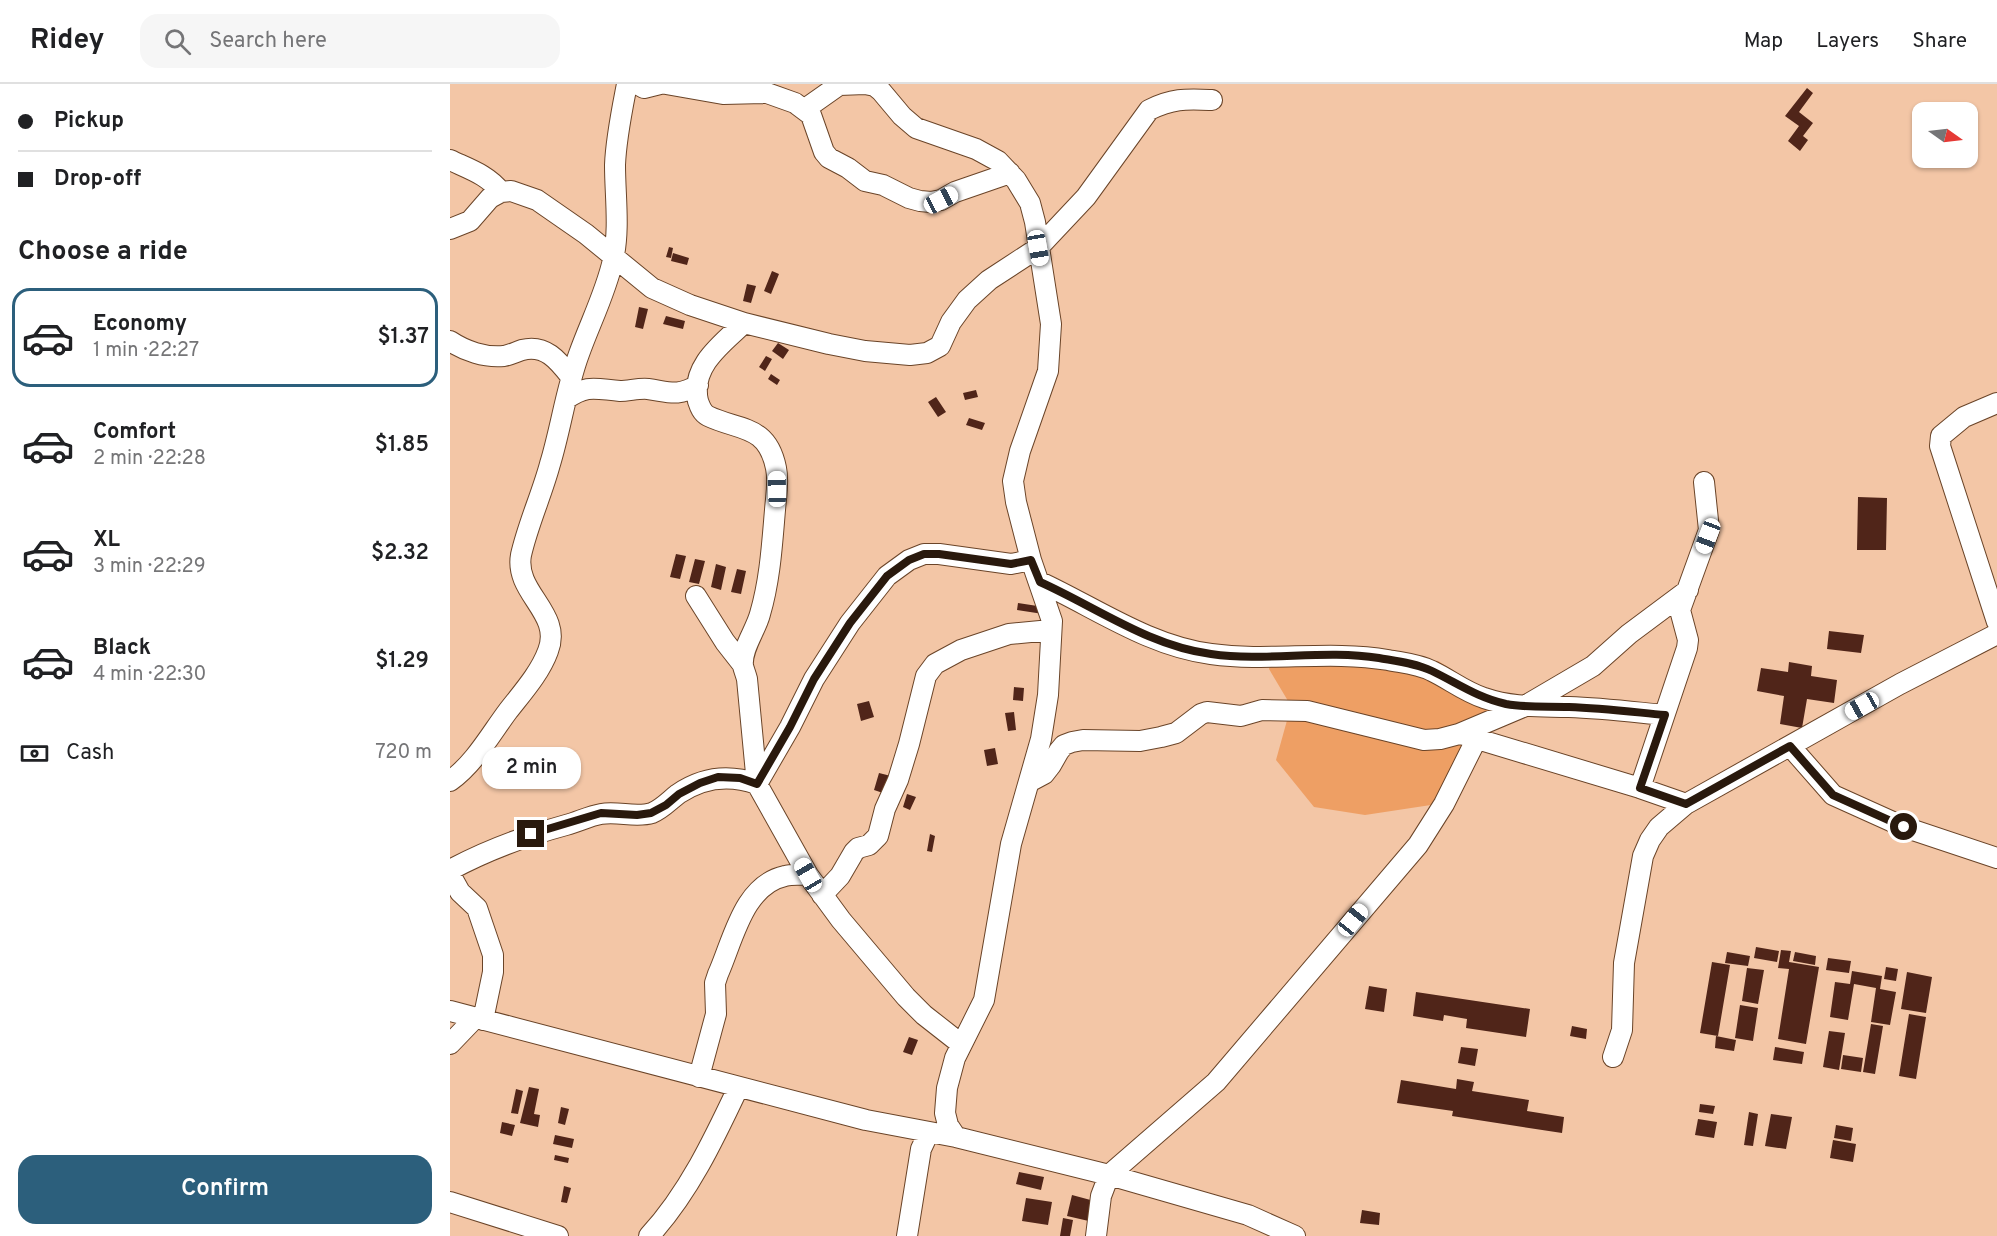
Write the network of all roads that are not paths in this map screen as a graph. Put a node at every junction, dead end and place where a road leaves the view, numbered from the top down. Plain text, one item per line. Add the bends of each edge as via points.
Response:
1 (627, 84) edge
2 (637, 84) edge
3 (660, 84) edge
4 (666, 84) edge
5 (1212, 100) dead end
6 (805, 109) junction
7 (450, 160) edge
8 (1010, 173) junction
9 (501, 192) junction
10 (450, 229) edge
11 (1038, 248) junction
12 (614, 258) junction
13 (744, 322) junction
14 (450, 341) edge
15 (571, 377) junction
16 (698, 385) junction
17 (566, 399) junction
18 (1997, 404) edge
19 (1704, 482) dead end
20 (1031, 560) junction
21 (1040, 582) junction
22 (1688, 590) junction
23 (696, 596) dead end
24 (1997, 622) edge
25 (1051, 630) junction
26 (1997, 634) edge
27 (743, 665) junction
28 (1523, 707) junction
29 (1665, 715) junction
30 (1468, 736) junction
31 (1790, 746) junction
32 (450, 780) edge
33 (1029, 782) junction
34 (757, 784) junction
35 (1640, 788) junction
36 (1686, 804) junction
37 (1997, 858) edge
38 (450, 872) edge
39 (808, 875) junction
40 (822, 895) junction
41 (450, 1011) edge
42 (479, 1019) junction
43 (450, 1044) edge
44 (961, 1044) junction
45 (1613, 1057) dead end
46 (699, 1077) junction
47 (738, 1088) junction
48 (928, 1132) junction
49 (956, 1137) junction
50 (1109, 1175) junction
51 (450, 1202) edge
52 (558, 1236) edge
53 (649, 1236) edge
54 (907, 1236) edge
55 (1096, 1236) edge
56 (1295, 1236) edge

1 - 12 street via 615,163
2 - 3 street via 644,88
4 - 6 street via 723,94 767,93
5 - 11 street via 1180,98 1149,110 1086,197
6 - 8 street via 839,86 875,86 916,128 976,149
6 - 8 street via 829,158 865,181 909,198 941,200
7 - 9 street via 483,175
8 - 11 street via 1030,203
9 - 10 street via 490,198 470,221
9 - 12 street via 512,191 537,200
11 - 13 street via 989,280 967,300 940,346 927,353 865,351
11 - 20 street via 1051,344 1048,371 1013,481
12 - 13 street via 652,288
12 - 15 street
13 - 16 street via 711,354
14 - 15 street via 492,356 542,350 560,362
15 - 17 street
16 - 17 street via 676,394 590,388
16 - 27 street via 697,397 703,413 751,430 765,444 777,471 767,586
17 - 32 street via 521,557 526,587 549,625 549,651 486,742 461,773
18 - 24 street via 1964,417 1940,441
19 - 22 street via 1709,530
20 - 21 street
20 - 34 street via 1011,564 924,554 887,576 850,623 814,679
21 - 25 street
21 - 28 street via 1160,642 1186,649 1212,655 1362,655 1416,665 1483,698
22 - 28 street via 1593,666
22 - 29 street via 1680,615 1688,645
23 - 27 street
25 - 33 street via 1048,695
25 - 40 street via 1009,634 961,650 935,664 926,676 909,744 878,836 854,852 840,876
26 - 31 street
27 - 34 street
28 - 29 street
28 - 30 street
29 - 35 street
30 - 33 street via 1425,740 1293,709 1262,710 1240,716 1207,712 1176,733 1140,741 1083,740 1064,745 1044,774
30 - 35 street
30 - 50 street via 1444,804 1418,845 1216,1082
31 - 36 street
31 - 37 street via 1833,795 1904,827
33 - 44 street via 1011,844 984,1000
34 - 38 street via 718,777 679,794 651,813 601,813 509,842
34 - 39 street
35 - 36 street
36 - 45 street via 1659,827 1643,856 1624,963 1622,1030
38 - 42 street via 460,892 477,908 493,955 493,972
39 - 40 street
39 - 46 street via 774,879 747,905 715,983 716,1014
40 - 44 street via 906,997
41 - 42 street
42 - 43 street
42 - 46 street
44 - 49 street via 945,1102 948,1125
46 - 47 street
47 - 48 street
47 - 53 street via 688,1182
48 - 49 street
48 - 54 street via 921,1149
49 - 50 street
50 - 55 street via 1101,1196
50 - 56 street via 1248,1215
51 - 52 street

